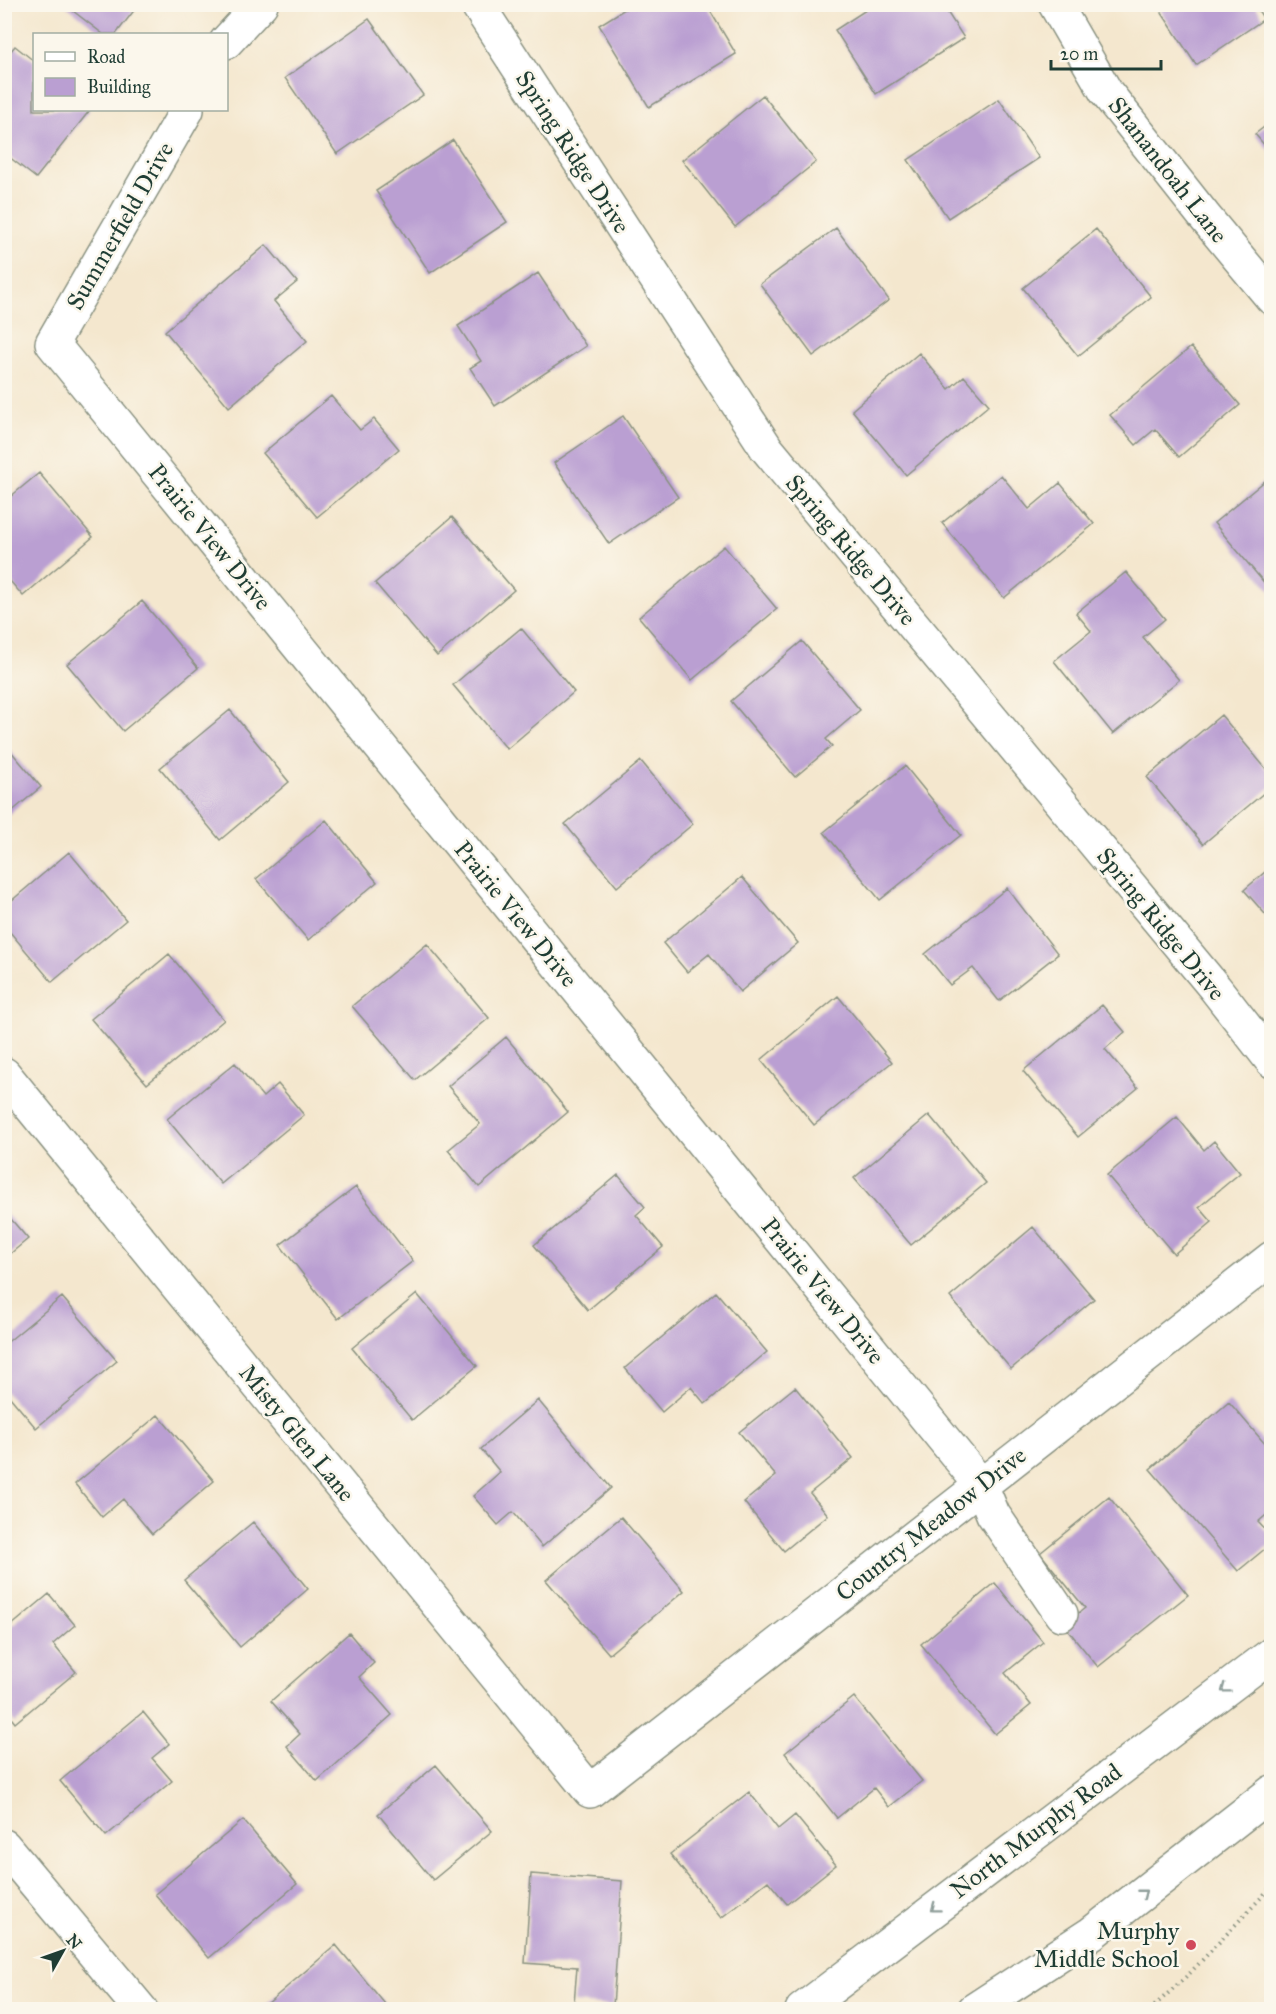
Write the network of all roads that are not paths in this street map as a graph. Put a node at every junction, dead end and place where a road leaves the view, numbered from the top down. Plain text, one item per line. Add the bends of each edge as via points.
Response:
1 (261, 4) edge
2 (477, 4) edge
3 (1055, 4) edge
4 (228, 40) edge
5 (186, 111) edge
6 (1272, 298) edge
7 (52, 343) joint
8 (1272, 1061) edge
9 (4, 1074) edge
10 (1272, 1258) edge
11 (981, 1485) junction
12 (1061, 1614) dead end
13 (1272, 1654) edge
14 (590, 1791) joint
15 (1272, 1792) edge
16 (4, 1846) edge
17 (141, 2010) edge
18 (802, 2010) edge
19 (974, 2010) edge

1 - 4 street
2 - 8 street, Spring Ridge Drive via 767,449
3 - 6 street, Shanandoah Lane via 1106,92
5 - 7 street, Summerfield Drive
7 - 11 street, Prairie View Drive
9 - 14 street, Misty Glen Lane
10 - 11 street, Country Meadow Drive
11 - 12 street, Prairie View Drive via 993,1515
11 - 14 street, Country Meadow Drive
13 -> 18 street, North Murphy Road
19 -> 15 street via 1092,1933
16 - 17 street

